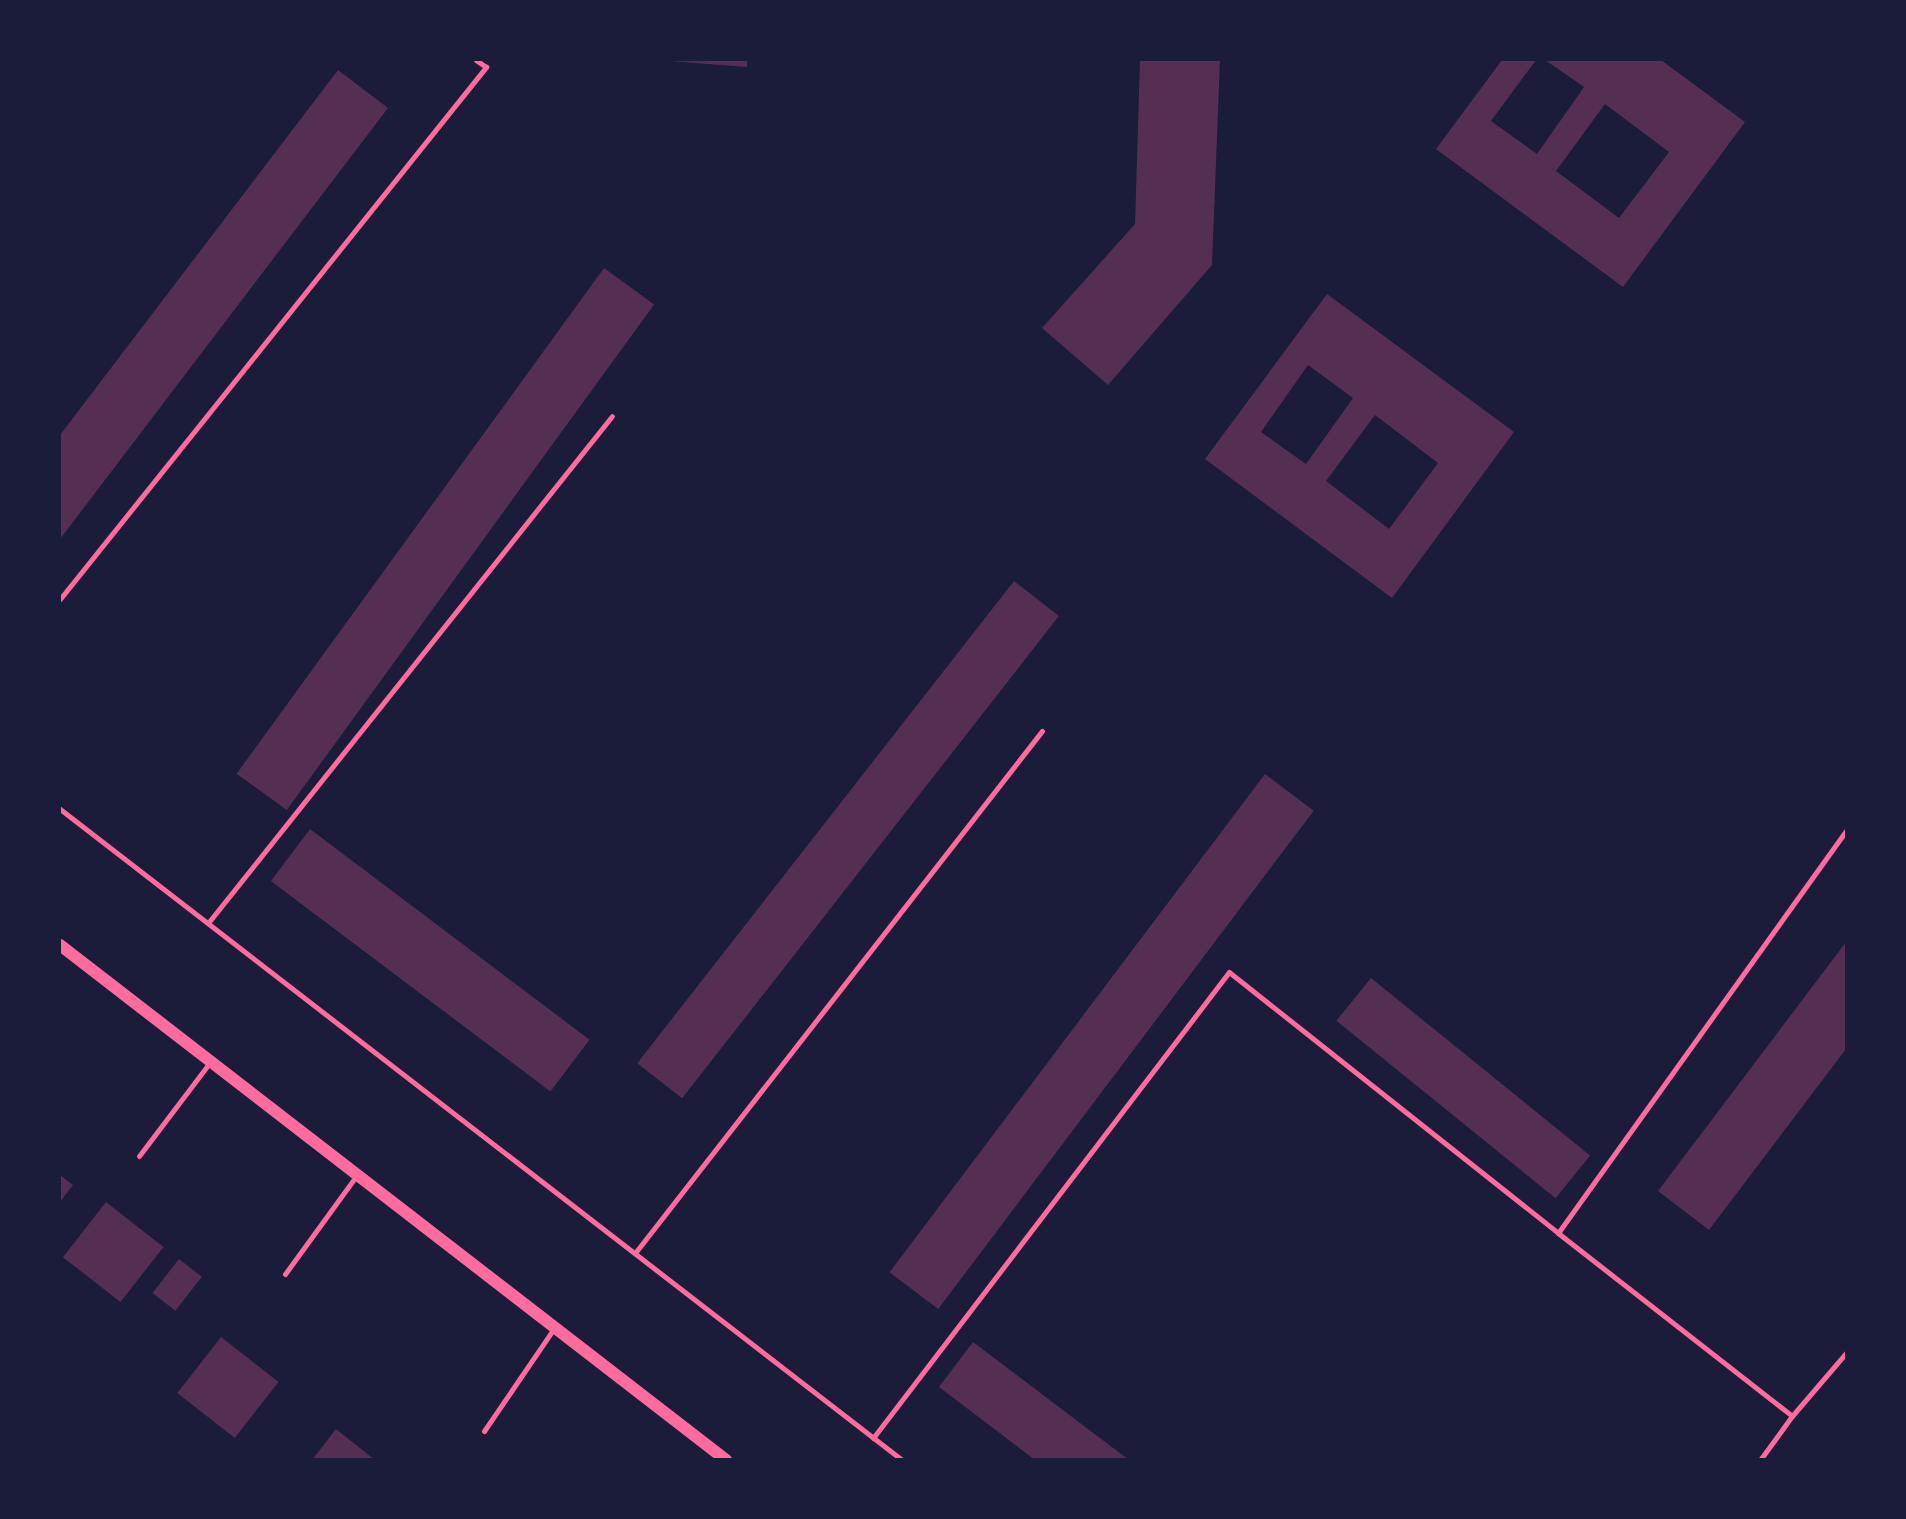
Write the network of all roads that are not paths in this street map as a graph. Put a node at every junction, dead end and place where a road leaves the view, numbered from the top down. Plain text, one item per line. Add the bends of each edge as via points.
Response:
1 (476, 60) edge
2 (612, 416) dead end
3 (60, 599) edge
4 (1042, 731) dead end
5 (60, 809) edge
6 (1846, 831) edge
7 (208, 923) junction
8 (60, 945) edge
9 (211, 1062) junction
10 (139, 1156) dead end
11 (357, 1175) junction
12 (1558, 1233) junction
13 (635, 1253) junction
14 (285, 1274) dead end
15 (555, 1327) junction
16 (1846, 1353) edge
17 (1793, 1416) junction
18 (484, 1431) dead end
19 (873, 1437) junction
20 (726, 1460) edge
21 (902, 1460) edge
22 (1760, 1460) edge

1 - 3 lane via 486,67
2 - 7 lane
4 - 13 lane
5 - 7 lane
6 - 12 lane
7 - 13 lane
8 - 9 street
9 - 10 lane
9 - 11 street
11 - 14 lane
11 - 15 street
12 - 17 lane
12 - 19 lane via 1228,972
13 - 19 lane
15 - 18 lane
15 - 20 street
16 - 17 lane
17 - 22 lane
19 - 21 lane

